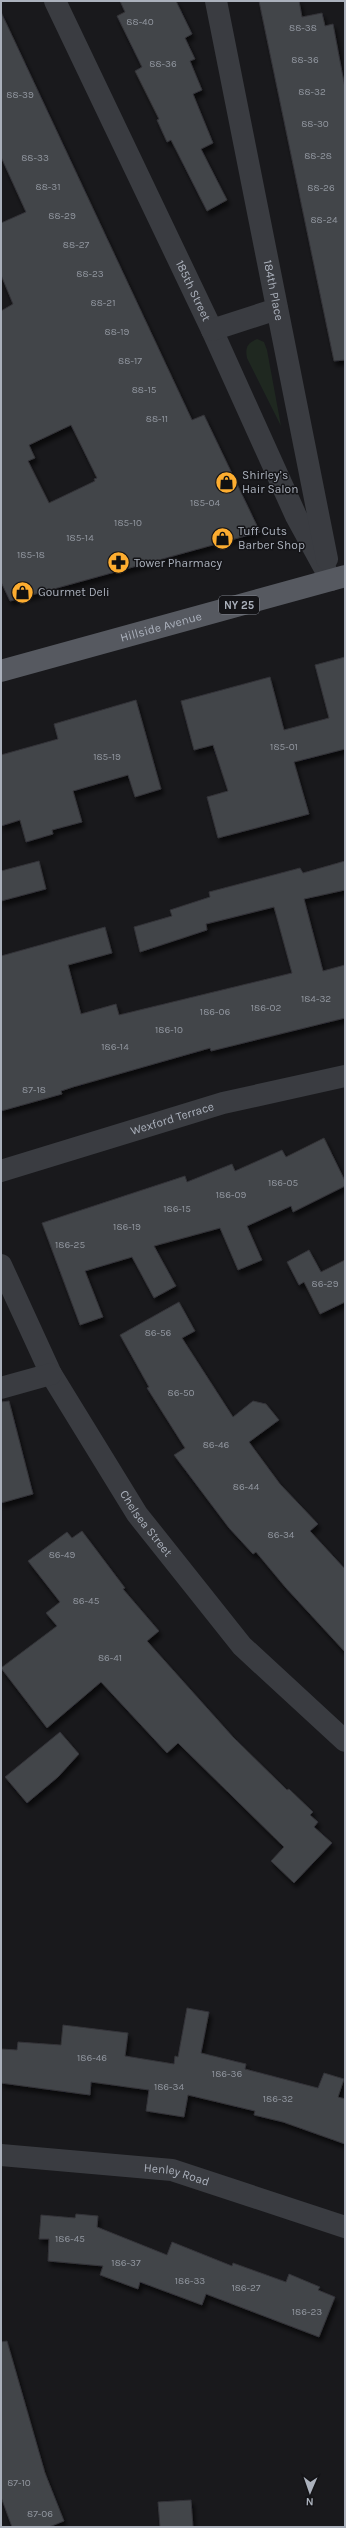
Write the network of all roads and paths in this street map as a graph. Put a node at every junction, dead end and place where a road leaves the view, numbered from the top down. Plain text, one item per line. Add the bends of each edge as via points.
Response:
1 (55, 1) edge
2 (216, 1) edge
3 (277, 309) junction
4 (212, 330) junction
5 (338, 578) edge
6 (1, 671) edge
7 (345, 1076) edge
8 (1, 1170) edge
9 (1, 1265) edge
10 (51, 1374) junction
11 (1, 1388) edge
12 (345, 1741) edge
13 (1, 2155) edge
14 (345, 2227) edge

1 - 4 street, 185th Street
2 - 3 street, 184th Place
3 - 4 street
3 - 5 street, 184th Place
4 - 5 street, 185th Street via 296,516
5 - 6 main road, Hillside Avenue / NY 25
7 - 8 street, Wexford Terrace via 223,1103
9 - 10 street, Chelsea Street
10 - 11 street
10 - 12 street, Chelsea Street via 136,1514 227,1628 242,1646
13 - 14 street, Henley Road via 172,2170

